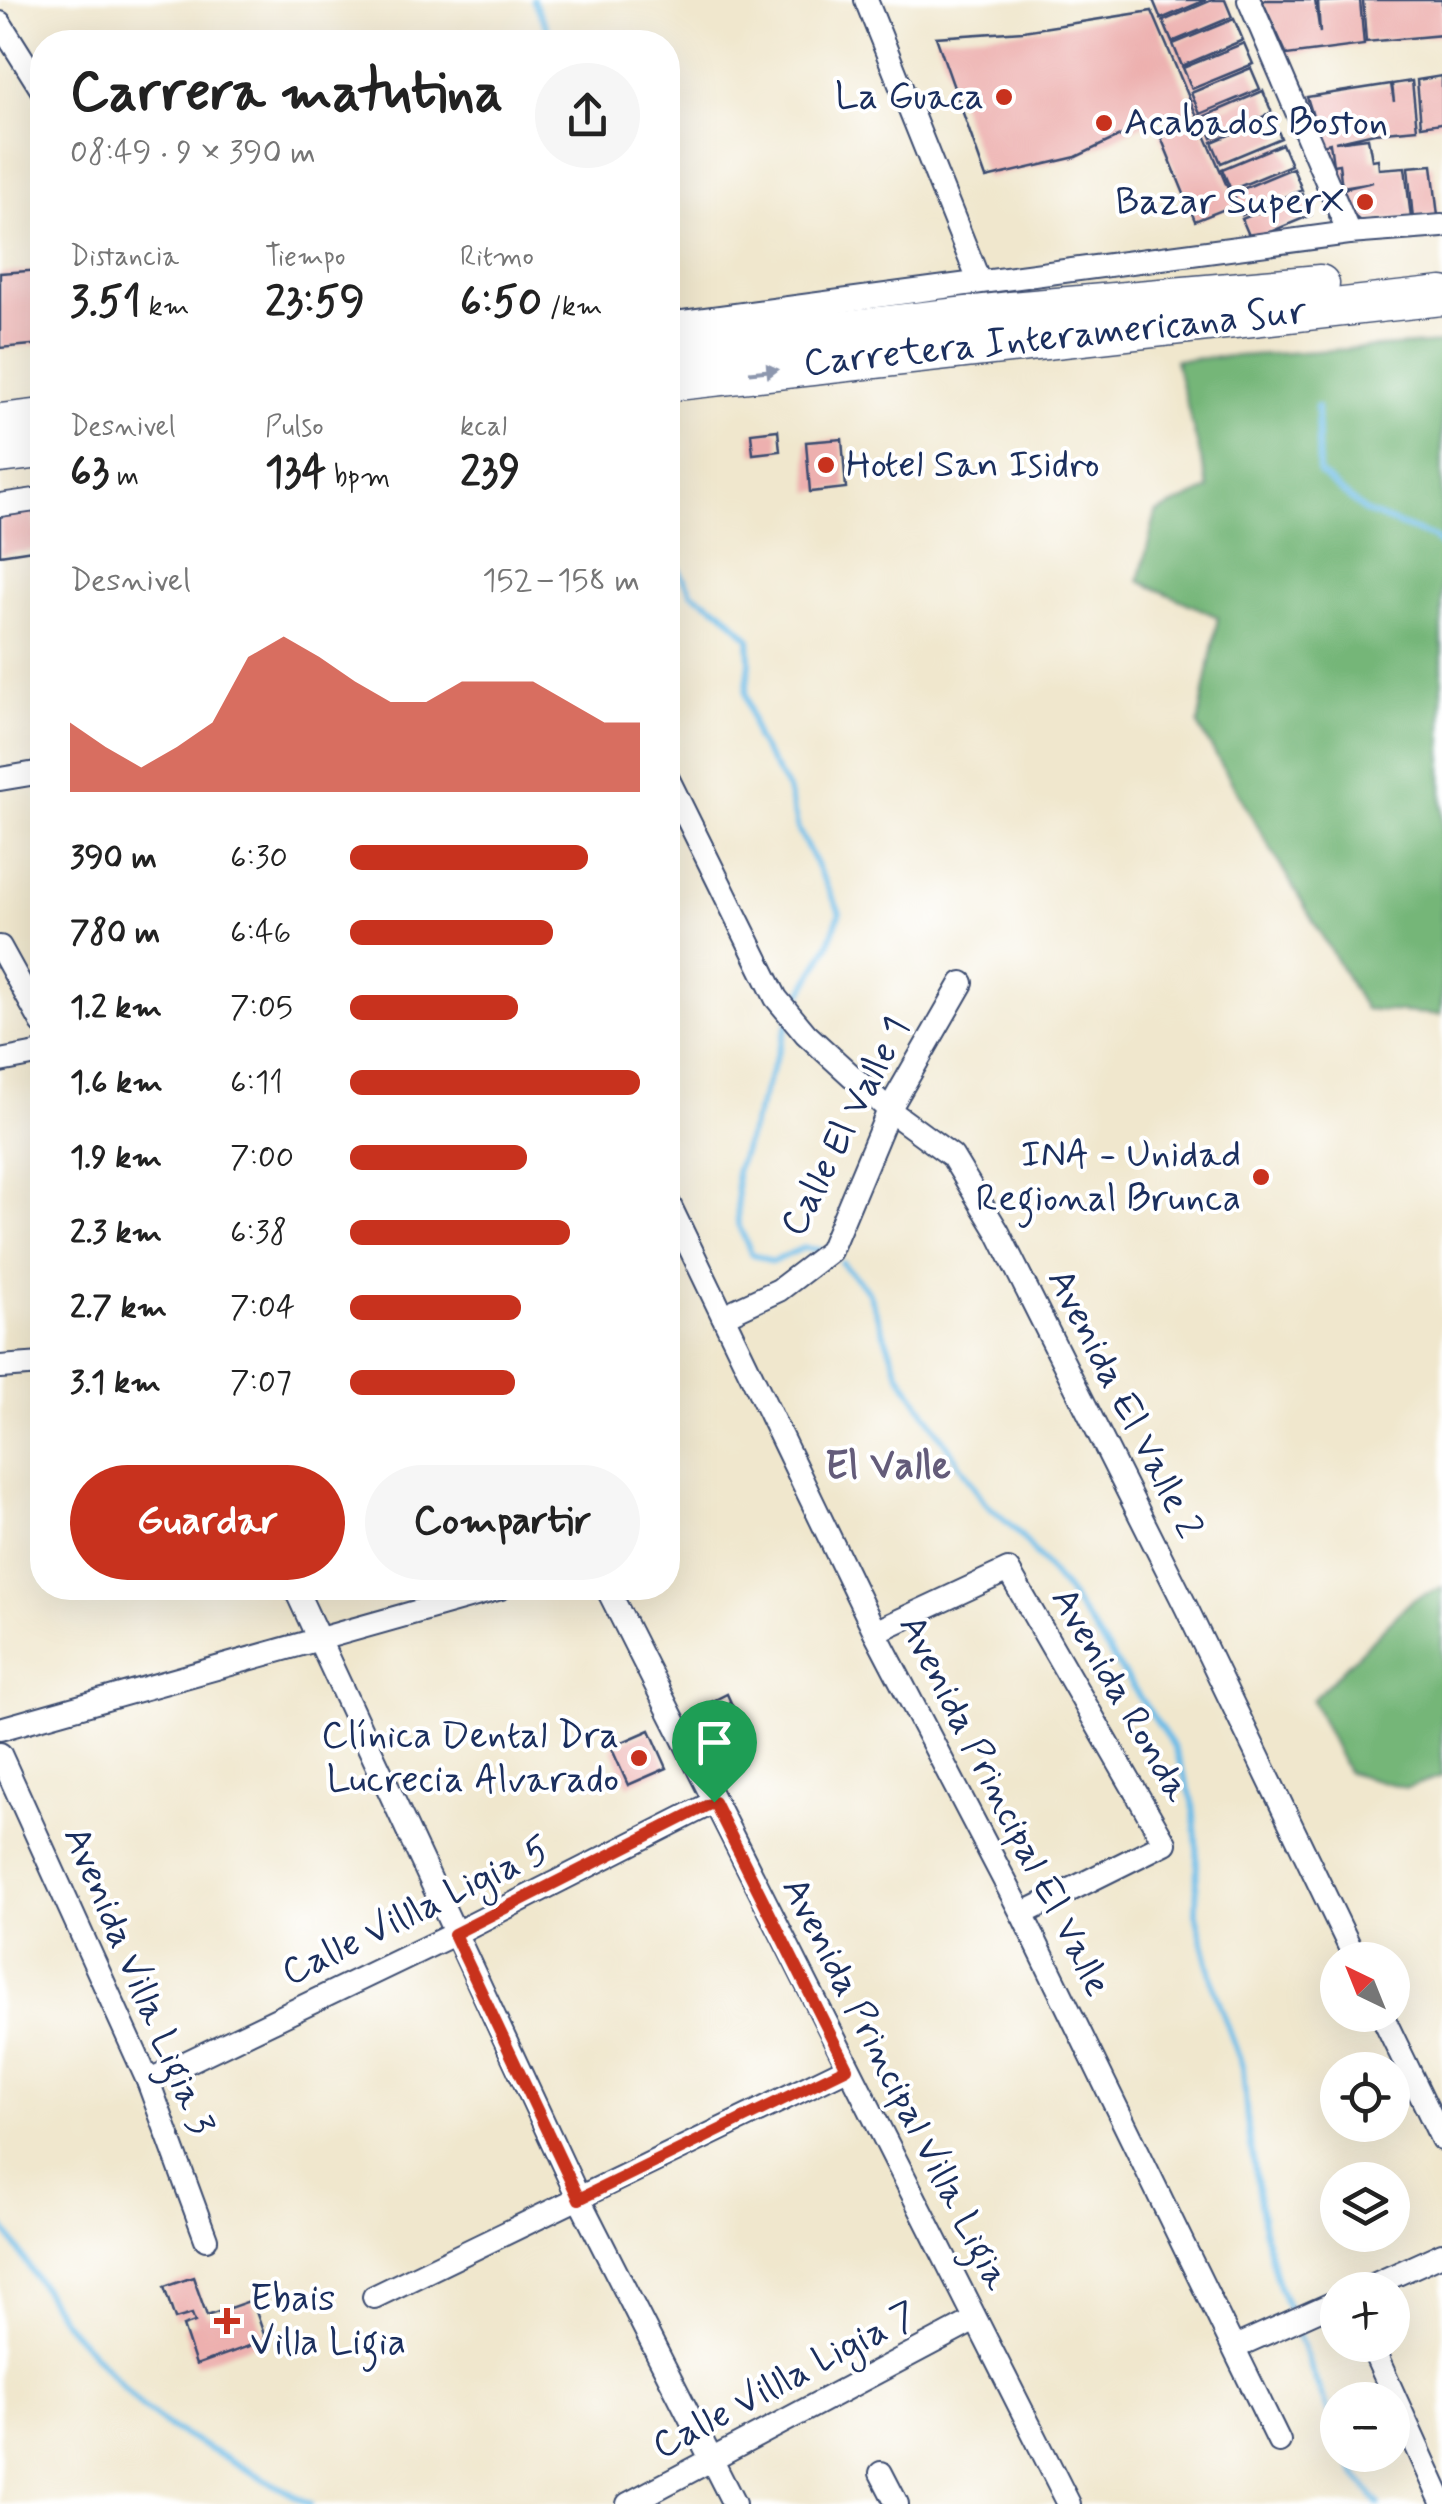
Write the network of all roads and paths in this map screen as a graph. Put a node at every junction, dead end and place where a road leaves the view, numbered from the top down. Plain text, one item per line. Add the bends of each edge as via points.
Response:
1 (866, 0) edge
2 (1249, 0) edge
3 (0, 23) edge
4 (30, 71) edge
5 (1442, 226) edge
6 (1349, 233) junction
7 (1148, 260) junction
8 (1442, 274) edge
9 (979, 281) junction
10 (1442, 296) edge
11 (1157, 297) junction
12 (680, 322) edge
13 (680, 349) edge
14 (680, 381) edge
15 (30, 419) edge
16 (0, 423) edge
17 (30, 451) edge
18 (0, 454) edge
19 (30, 501) edge
20 (0, 505) edge
21 (30, 774) edge
22 (0, 779) edge
23 (680, 803) edge
24 (0, 946) edge
25 (962, 982) dead end
26 (30, 1000) edge
27 (30, 1056) edge
28 (0, 1061) edge
29 (890, 1110) junction
30 (680, 1227) edge
31 (723, 1316) junction
32 (30, 1365) edge
33 (0, 1367) edge
34 (300, 1600) edge
35 (458, 1600) edge
36 (613, 1600) edge
37 (875, 1632) junction
38 (318, 1640) junction
39 (0, 1730) edge
40 (0, 1754) edge
41 (714, 1802) junction
42 (1022, 1914) junction
43 (454, 1934) junction
44 (1347, 1942) edge
45 (1390, 2032) edge
46 (847, 2068) junction
47 (148, 2081) junction
48 (1442, 2140) edge
49 (579, 2199) junction
50 (206, 2238) dead end
51 (1442, 2254) edge
52 (1402, 2272) edge
53 (374, 2297) dead end
54 (1320, 2309) edge
55 (976, 2320) junction
56 (1235, 2347) junction
57 (1379, 2362) edge
58 (1279, 2441) dead end
59 (710, 2460) junction
60 (882, 2474) dead end
61 (1442, 2502) edge
62 (628, 2504) edge
63 (734, 2504) edge
64 (898, 2504) edge
65 (1069, 2504) edge

1 - 9 street
2 - 6 street
3 - 4 street
5 - 6 street
6 - 7 street
7 - 9 street
7 - 11 street
8 - 11 highway, Carretera Interamericana Sur
9 - 12 street
14 -> 10 highway, Carretera Interamericana Sur
11 - 13 highway, Carretera Interamericana Sur
15 - 16 highway
17 - 18 highway
19 - 20 street
21 - 22 street
23 - 29 street, Avenida El Valle 2 via 781,1004
24 - 26 street
25 - 29 street, Calle El Valle 1
27 - 28 street
29 - 31 street, Calle El Valle 1 via 830,1252 779,1290
29 - 44 street, Avenida El Valle 2 via 952,1156 998,1232
30 - 31 street, Avenida Principal El Valle
31 - 37 street, Avenida Principal El Valle
32 - 33 street
34 - 38 street
35 - 38 street
36 - 41 street, Avenida Principal Villa Ligia
37 - 42 street, Avenida Principal El Valle
37 - 42 street, Avenida Ronda via 1008,1570 1165,1843
38 - 39 street
38 - 43 street
40 - 47 street, Avenida Villa Ligia 3
41 - 43 street, Calle Villla Ligia 5
41 - 46 street, Avenida Principal Villa Ligia
42 - 56 street, Avenida Principal El Valle
43 - 47 street, Calle Villla Ligia 5
43 - 49 street
45 - 48 street
46 - 49 street
46 - 55 street, Avenida Principal Villa Ligia
47 - 50 street, Avenida Villa Ligia 3
49 - 53 street
49 - 59 street
51 - 52 street
54 - 56 street
55 - 59 street, Calle Villla Ligia 7
55 - 65 street, Avenida Principal Villa Ligia
56 - 58 street, Avenida Principal El Valle
57 - 61 street
59 - 62 street, Calle Villla Ligia 7
59 - 63 street
60 - 64 street

